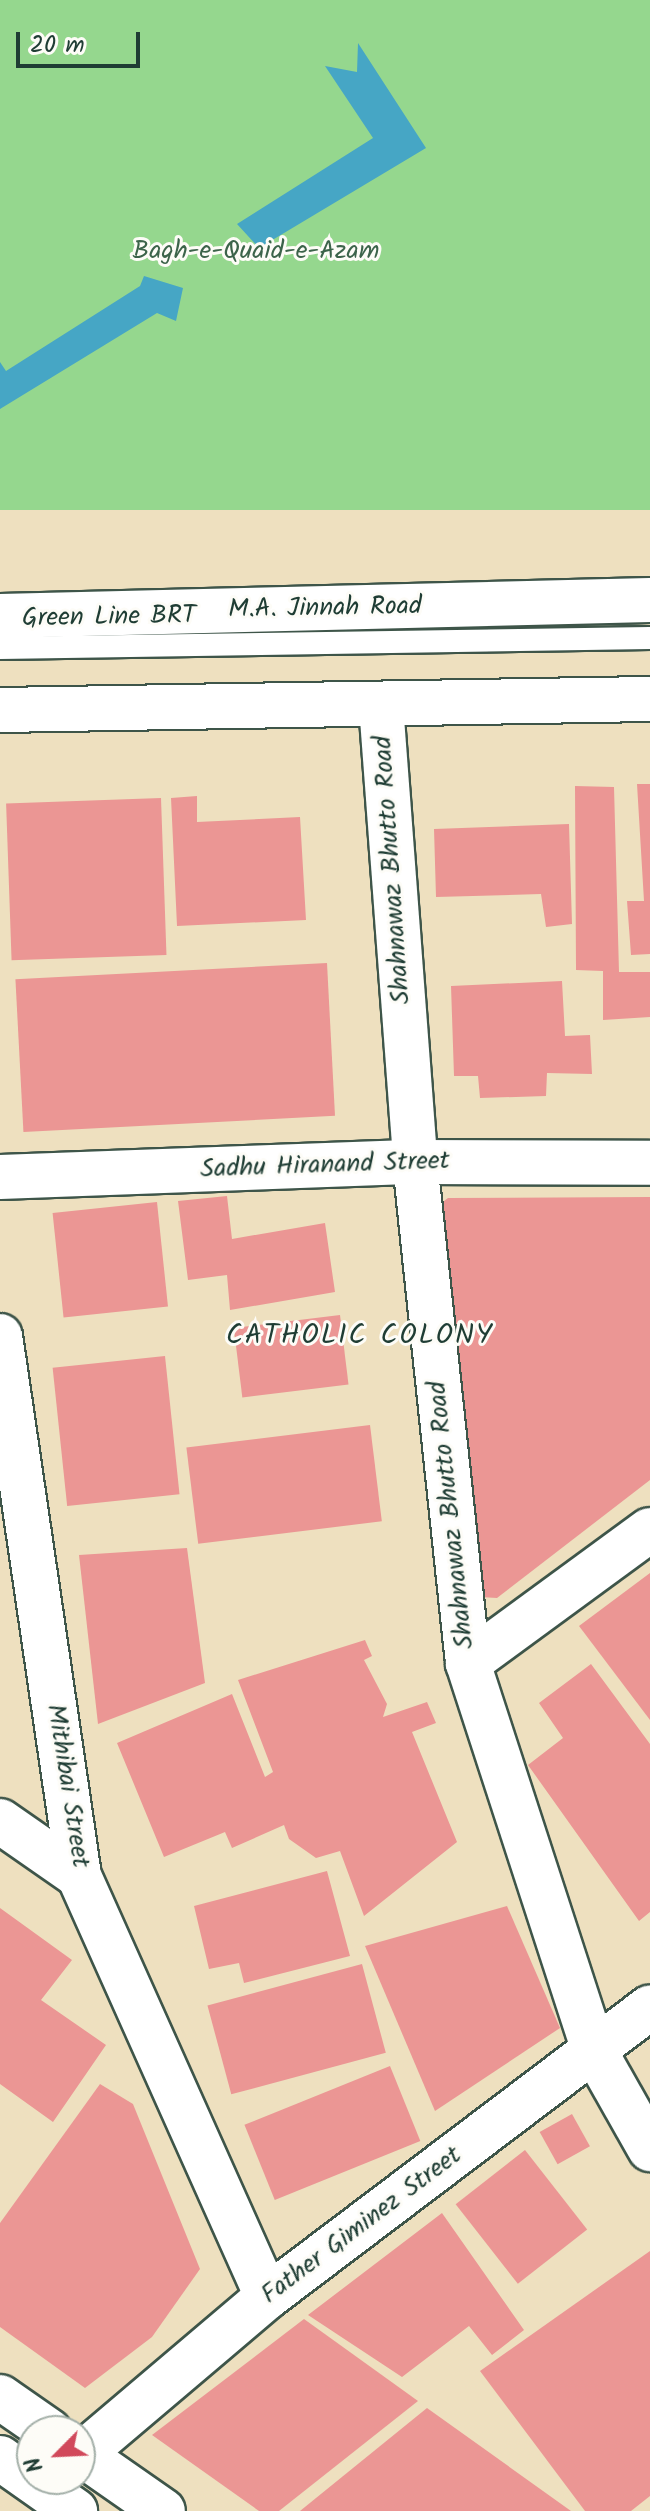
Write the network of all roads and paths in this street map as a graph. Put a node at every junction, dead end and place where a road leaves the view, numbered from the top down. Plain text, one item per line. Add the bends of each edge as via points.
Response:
1 (650, 600) edge
2 (0, 616) edge
3 (650, 638) edge
4 (0, 648) edge
5 (650, 699) edge
6 (381, 705) junction
7 (0, 710) edge
8 (415, 1162) junction
9 (650, 1163) edge
10 (0, 1177) edge
11 (0, 1336) edge
12 (650, 1530) edge
13 (468, 1663) junction
14 (0, 1821) edge
15 (79, 1876) junction
16 (650, 2007) edge
17 (594, 2050) junction
18 (650, 2149) edge
19 (267, 2297) junction
20 (0, 2397) edge
21 (26, 2415) edge
22 (96, 2426) edge
23 (0, 2458) edge
24 (96, 2464) edge
25 (75, 2511) edge
26 (163, 2511) edge

1 - 2 main road, M.A. Jinnah Road
3 - 4 lane, Green Line BRT
5 - 6 main road
6 - 7 main road
6 - 8 main road, Shahnawaz Bhutto Road
8 - 9 main road, Sadhu Hiranand Street
8 - 10 main road, Sadhu Hiranand Street
8 - 13 main road, Shahnawaz Bhutto Road
11 - 15 main road, Mithibai Street
12 - 13 main road
13 - 17 main road, Shahnawaz Bhutto Road
14 - 15 main road
15 - 19 main road, Mithibai Street
16 - 17 main road, Father Giminez Street
17 - 18 main road, Shahnawaz Bhutto Road
17 - 19 main road, Father Giminez Street
19 - 22 main road, Father Giminez Street
20 - 21 main road
23 - 25 main road
24 - 26 main road

